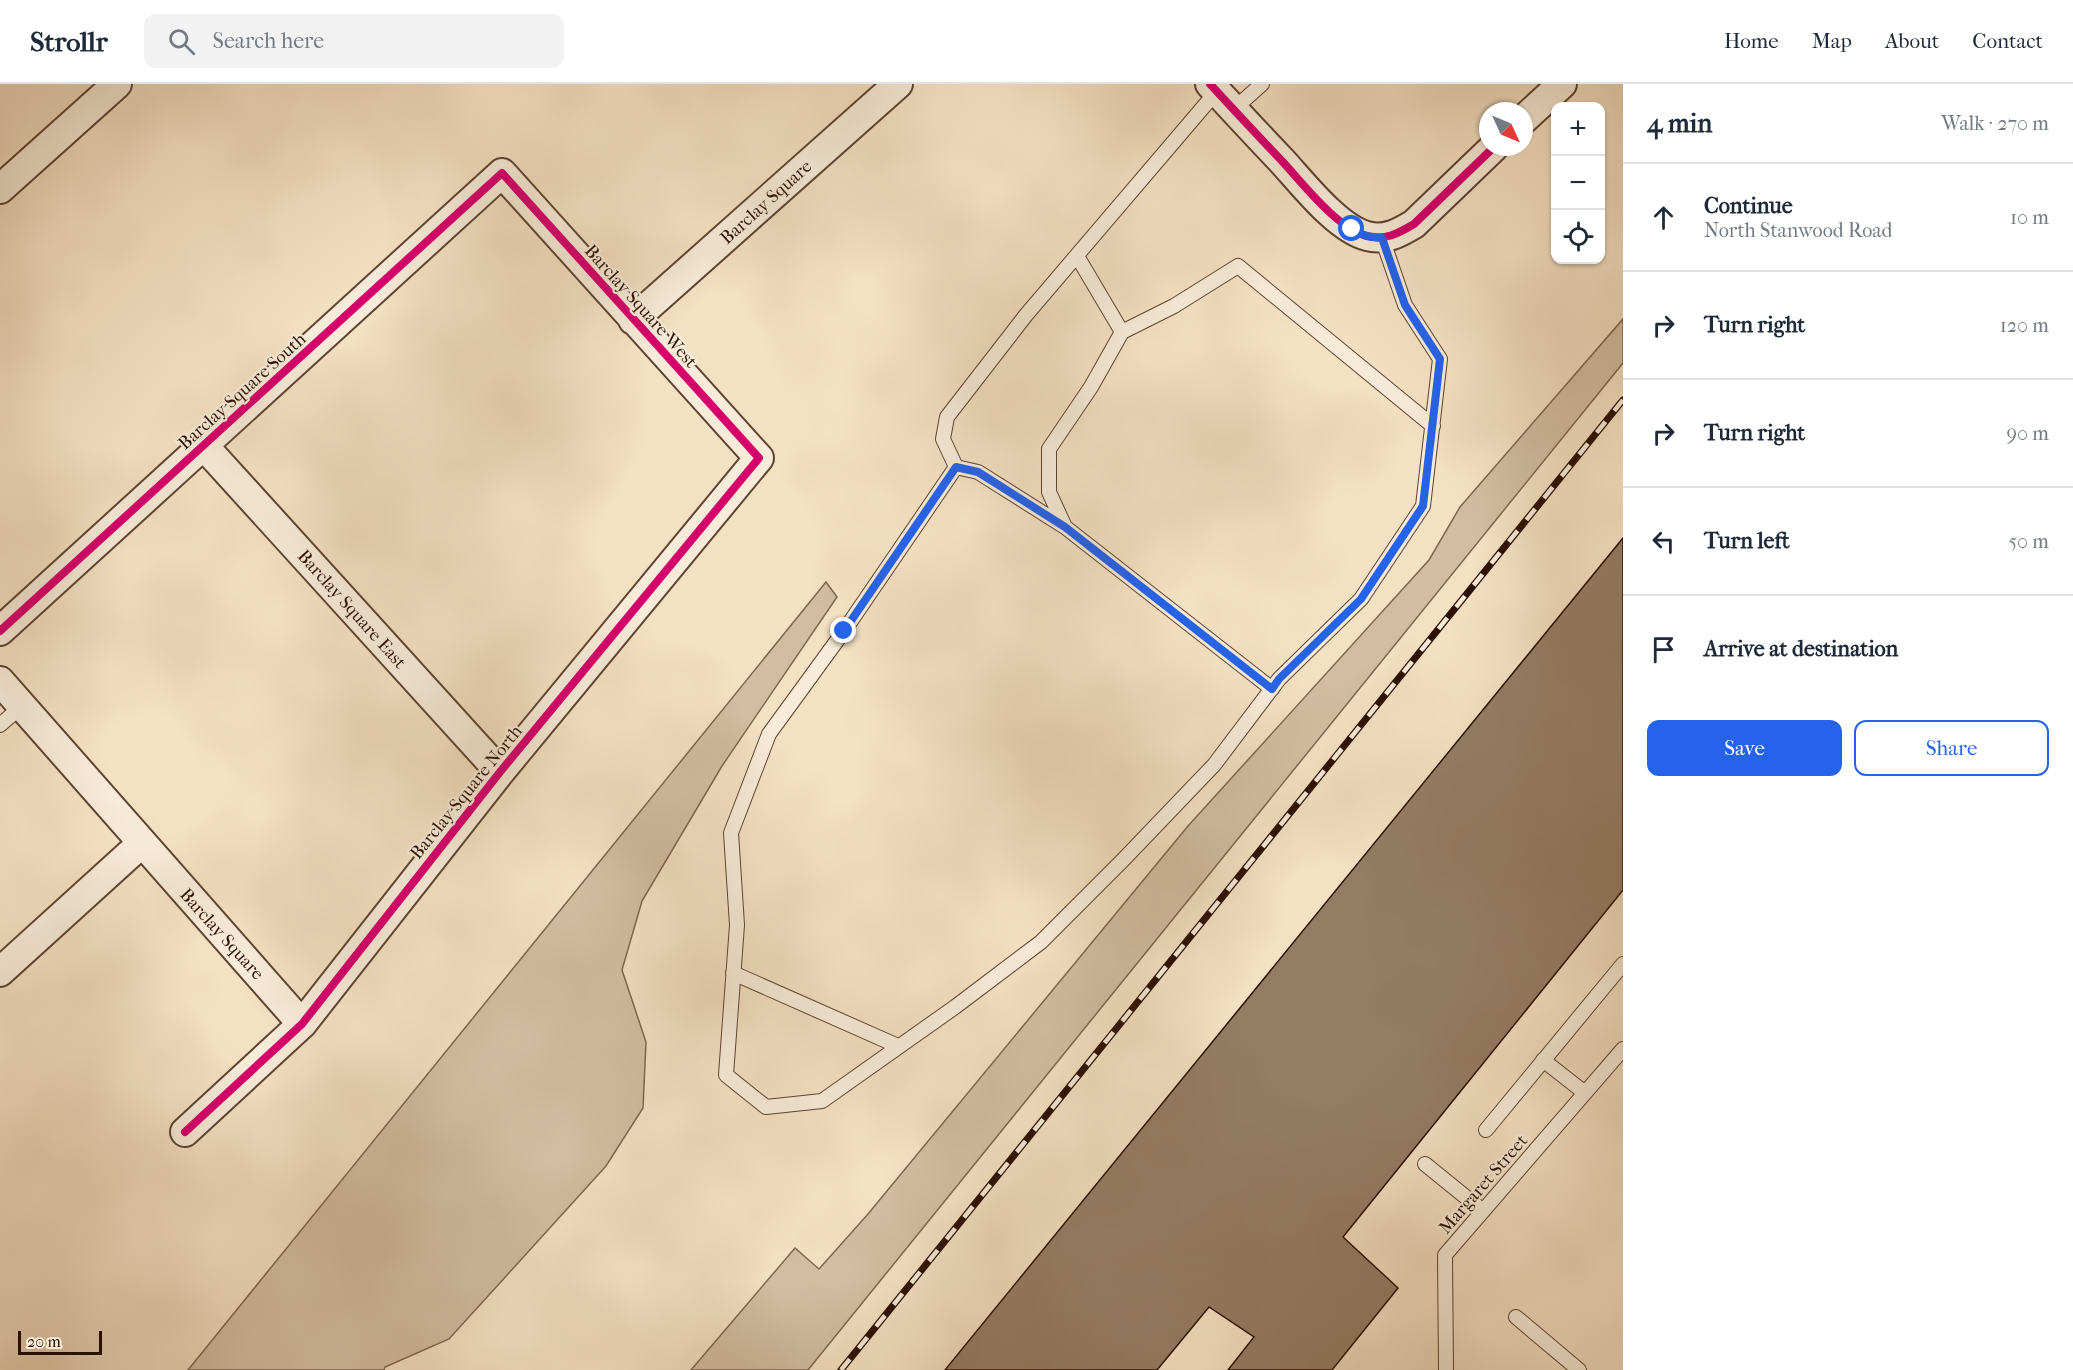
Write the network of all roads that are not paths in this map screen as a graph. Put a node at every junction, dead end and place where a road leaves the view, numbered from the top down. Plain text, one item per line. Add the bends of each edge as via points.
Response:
1 (117, 84) edge
2 (898, 84) edge
3 (1262, 84) edge
4 (1562, 84) edge
5 (1220, 95) edge
6 (1533, 111) edge
7 (1485, 156) edge
8 (502, 173) joint
9 (0, 189) edge
10 (1382, 238) junction
11 (1077, 256) junction
12 (633, 320) junction
13 (1122, 332) junction
14 (1433, 426) junction
15 (204, 446) junction
16 (759, 458) joint
17 (956, 467) junction
18 (1065, 527) junction
19 (0, 631) edge
20 (0, 681) edge
21 (1272, 689) junction
22 (22, 706) junction
23 (0, 725) edge
24 (500, 772) junction
25 (142, 843) junction
26 (1623, 964) edge
27 (0, 972) edge
28 (733, 973) junction
29 (302, 1024) junction
30 (898, 1046) junction
31 (1623, 1049) edge
32 (1543, 1060) junction
33 (1585, 1093) junction
34 (1486, 1130) dead end
35 (185, 1132) dead end
36 (1425, 1164) dead end
37 (1483, 1211) junction
38 (1516, 1317) dead end
39 (1446, 1370) edge
40 (1579, 1370) edge

1 - 9 street
2 - 12 street, Barclay Square
3 - 5 lane
4 - 6 street
5 - 10 street via 1327,210 1352,229
5 - 11 lane
7 - 10 street via 1414,224
8 - 12 street, Barclay Square West
8 - 15 street, Barclay Square South
10 - 14 lane via 1405,305 1440,359
11 - 13 lane
11 - 17 lane via 947,417 943,439
12 - 16 street, Barclay Square West
13 - 14 lane via 1174,306 1238,266
13 - 18 lane via 1049,449 1049,492
14 - 21 lane via 1423,506 1361,599
15 - 19 street, Barclay Square South
15 - 24 street, Barclay Square East
16 - 24 street, Barclay Square North
17 - 18 lane via 978,472
17 - 28 lane via 769,734 731,833 737,925
18 - 21 lane
20 - 22 street, Barclay Square
21 - 30 lane via 1214,765 1041,942
22 - 23 lane
22 - 25 street, Barclay Square
24 - 29 street, Barclay Square North
25 - 27 street
25 - 29 street, Barclay Square
26 - 32 lane
28 - 30 lane
28 - 30 lane via 726,1075 766,1107 822,1101
29 - 35 street, Barclay Square North
31 - 33 lane, Margaret Street
32 - 33 lane
32 - 34 lane
33 - 37 lane, Margaret Street
36 - 37 lane
37 - 39 lane, Margaret Street via 1445,1256
38 - 40 lane

